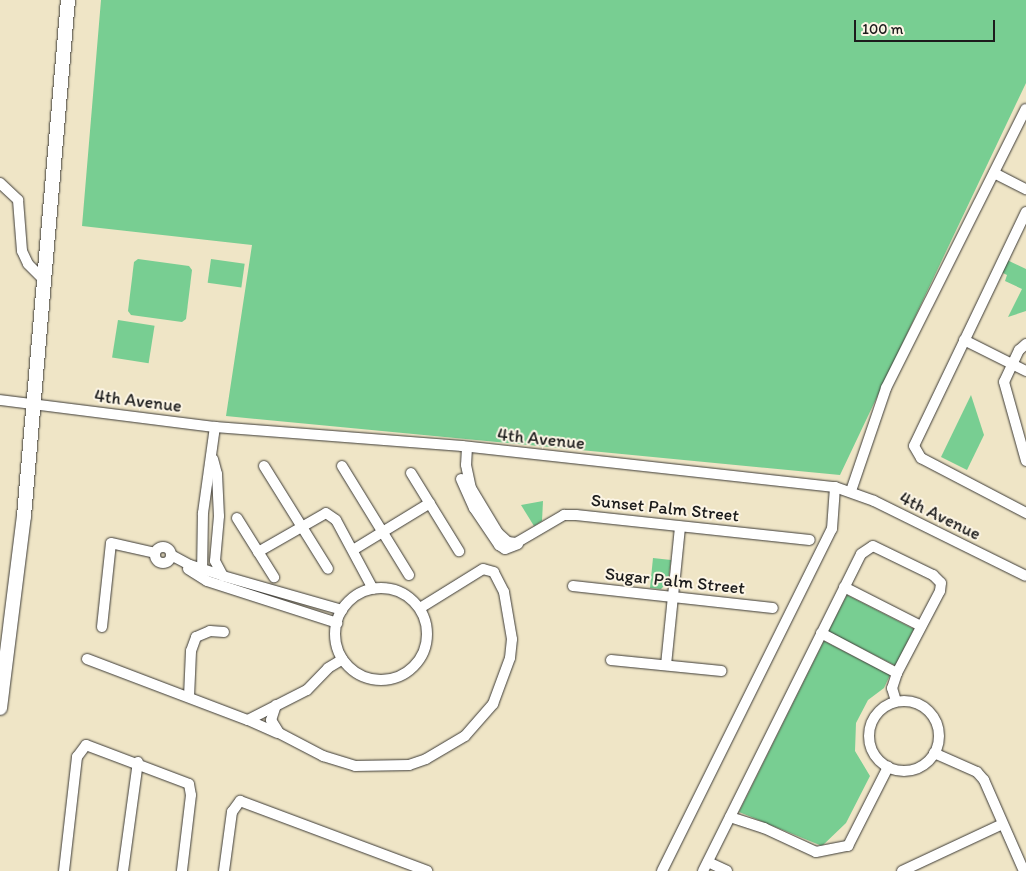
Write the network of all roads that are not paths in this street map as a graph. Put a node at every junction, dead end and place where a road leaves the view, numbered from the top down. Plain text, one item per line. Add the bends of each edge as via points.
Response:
1 (68, 0) edge
2 (1026, 109) edge
3 (994, 173) junction
4 (0, 183) edge
5 (1026, 189) edge
6 (1026, 212) edge
7 (44, 280) junction
8 (964, 340) junction
9 (1026, 344) edge
10 (1012, 364) junction
11 (1026, 371) edge
12 (0, 400) edge
13 (33, 404) junction
14 (215, 427) junction
15 (465, 447) junction
16 (212, 454) junction
17 (1026, 461) edge
18 (264, 466) dead end
19 (342, 466) dead end
20 (412, 473) dead end
21 (835, 488) junction
22 (852, 491) junction
23 (430, 503) junction
24 (1026, 513) edge
25 (237, 518) dead end
26 (301, 526) junction
27 (680, 527) junction
28 (383, 532) junction
29 (810, 540) dead end
30 (353, 550) junction
31 (459, 551) dead end
32 (258, 552) junction
33 (171, 557) junction
34 (200, 569) junction
35 (328, 569) dead end
36 (409, 575) dead end
37 (223, 576) junction
38 (1026, 576) edge
39 (274, 577) dead end
40 (207, 581) junction
41 (573, 586) dead end
42 (844, 587) junction
43 (374, 589) junction
44 (674, 596) junction
45 (420, 608) junction
46 (773, 608) dead end
47 (342, 610) junction
48 (337, 623) junction
49 (921, 626) junction
50 (102, 627) dead end
51 (224, 632) dead end
52 (821, 633) junction
53 (87, 659) dead end
54 (343, 659) junction
55 (611, 660) dead end
56 (666, 665) junction
57 (721, 670) dead end
58 (897, 674) junction
59 (189, 697) junction
60 (896, 701) junction
61 (276, 705) junction
62 (0, 708) edge
63 (248, 720) junction
64 (283, 736) junction
65 (934, 752) junction
66 (138, 762) junction
67 (888, 767) junction
68 (730, 817) junction
69 (1003, 824) junction
70 (705, 866) edge
71 (64, 871) edge
72 (123, 871) edge
73 (182, 871) edge
74 (224, 871) edge
75 (427, 871) edge
76 (662, 871) edge
77 (727, 871) edge
78 (902, 871) edge
79 (1024, 871) edge

1 - 7 main road
2 - 3 street
3 - 5 street
3 - 22 street via 886,388
4 - 7 street via 18,200 22,251 28,264
6 - 8 street
7 - 13 main road
8 - 10 street
8 - 24 street via 914,446 921,458
9 - 10 street
10 - 11 street
10 - 17 street via 1004,390
12 - 13 street, 4th Avenue
13 - 14 street, 4th Avenue
13 - 62 main road via 24,516
14 - 15 street, 4th Avenue
14 - 16 street
15 - 21 street, 4th Avenue
15 - 27 street, Sunset Palm Street via 466,478 503,538 516,543 564,515
16 - 34 street via 203,513
16 - 37 street via 218,499 215,561
18 - 26 street
19 - 28 street
20 - 23 street
21 - 22 street, 4th Avenue
21 - 76 street via 832,529
22 - 38 street, 4th Avenue
23 - 28 street
23 - 31 street
25 - 32 street
26 - 30 street via 320,514 332,516
26 - 32 street
26 - 35 street
27 - 29 street, Sunset Palm Street
27 - 44 street
28 - 30 street
28 - 36 street
30 - 43 street
32 - 39 street
33 - 34 street
33 - 40 street
33 - 50 street via 161,563 155,553 117,542 111,544
34 - 37 street
34 - 40 street
37 - 47 street
40 - 48 street
41 - 44 street, Sugar Palm Street
42 - 49 street
42 - 49 street via 861,554 873,546 925,571 938,578 942,587
42 - 52 street
43 - 45 street via 396,591
43 - 47 street via 352,598
44 - 46 street, Sugar Palm Street
44 - 56 street
45 - 54 street via 427,639 416,666 404,675 375,680 361,676
45 - 64 street via 483,569 494,572 504,592 512,639 510,658 492,704 465,736 409,765 368,768 330,758
47 - 48 street
48 - 54 street via 335,641
49 - 58 street
51 - 59 street via 200,634 194,641
52 - 58 street
52 - 68 street
53 - 59 street
54 - 61 street via 328,668 311,688
55 - 56 street
56 - 57 street
58 - 60 street via 892,688
59 - 63 street
60 - 65 street via 916,703 931,715 938,733
60 - 67 street via 878,712 869,731 873,752
61 - 63 street via 259,717
61 - 64 street via 270,720 274,729
63 - 64 street
65 - 67 street via 926,763 914,769
65 - 69 street via 978,772
66 - 71 street via 90,745 80,750
66 - 72 street
66 - 73 street via 189,784 191,796
67 - 68 street via 848,846 816,852 764,828
68 - 70 street
69 - 78 street
69 - 79 street
70 - 77 street
74 - 75 street via 232,812 240,801

